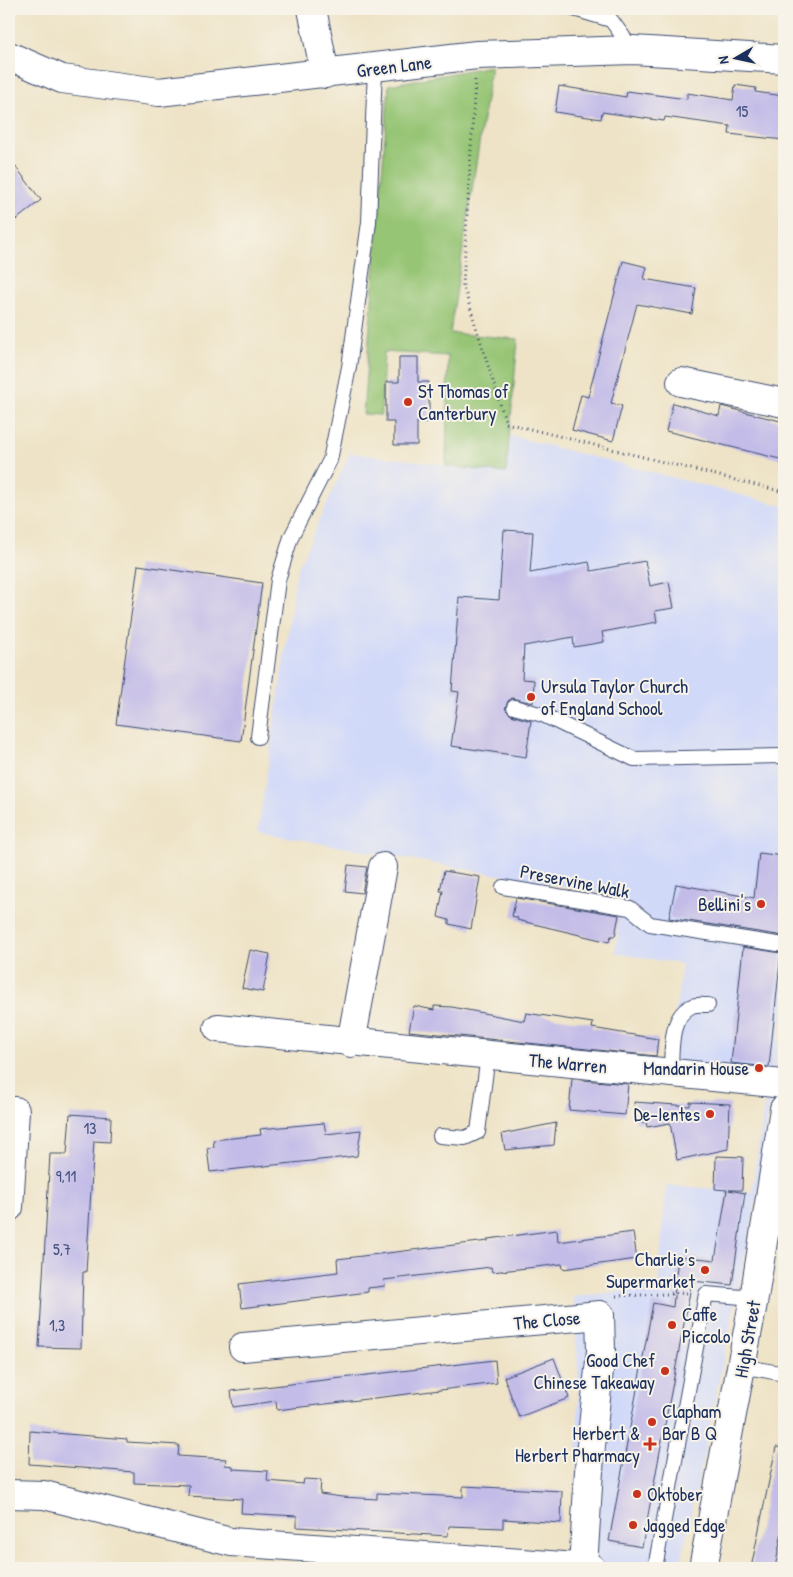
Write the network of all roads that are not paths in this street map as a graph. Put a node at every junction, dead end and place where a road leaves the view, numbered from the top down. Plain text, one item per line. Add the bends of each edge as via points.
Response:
1 (312, 9) edge
2 (574, 9) edge
3 (633, 50) junction
4 (9, 56) edge
5 (784, 59) edge
6 (375, 68) junction
7 (325, 74) junction
8 (682, 382) dead end
9 (784, 403) edge
10 (514, 706) dead end
11 (258, 737) dead end
12 (784, 756) edge
13 (383, 867) dead end
14 (503, 887) dead end
15 (784, 945) edge
16 (708, 1005) dead end
17 (218, 1028) dead end
18 (351, 1043) junction
19 (488, 1055) junction
20 (671, 1072) junction
21 (784, 1084) edge
22 (784, 1109) edge
23 (14, 1111) dead end
24 (440, 1136) dead end
25 (9, 1207) edge
26 (754, 1298) junction
27 (243, 1347) dead end
28 (742, 1366) junction
29 (784, 1374) edge
30 (9, 1494) edge
31 (587, 1568) edge
32 (655, 1568) edge
33 (704, 1568) edge

1 - 7 street
2 - 3 lane via 611,20
3 - 5 street, Green Lane
3 - 6 street, Green Lane via 477,55
4 - 7 street, Green Lane via 62,79 159,92
6 - 7 street, Green Lane
6 - 11 lane via 369,222 349,367 330,460 291,537 278,580
8 - 9 street
10 - 12 lane via 543,715 634,758
13 - 18 street
14 - 15 lane, Preservine Walk via 630,908 650,924
16 - 20 lane via 693,1005 681,1016 673,1033
17 - 18 street, The Warren
18 - 19 street, The Warren
19 - 20 street, The Warren
19 - 24 lane via 478,1132 465,1138
20 - 21 street, The Warren
22 - 26 street, High Street
23 - 25 street
26 - 28 street, High Street
26 - 32 lane via 706,1294
27 - 31 street, The Close via 600,1315 601,1351 590,1455
28 - 29 lane
28 - 33 street, High Street
30 - 31 street via 44,1496 231,1542

